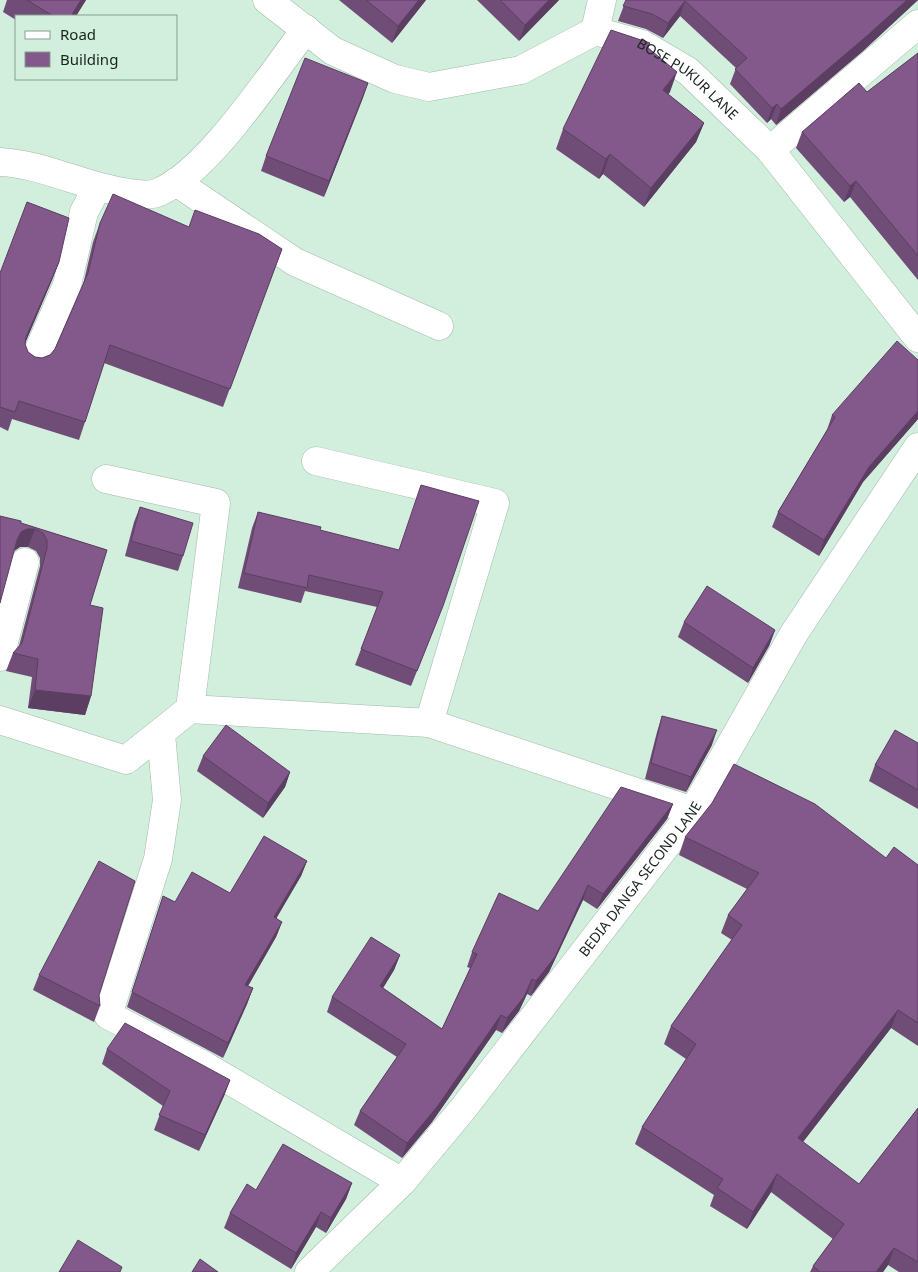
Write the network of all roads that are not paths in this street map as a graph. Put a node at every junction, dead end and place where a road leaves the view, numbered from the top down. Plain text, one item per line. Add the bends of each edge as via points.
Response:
1 (267, 0) edge
2 (602, 0) edge
3 (918, 24) edge
4 (306, 30) junction
5 (596, 31) junction
6 (770, 150) junction
7 (0, 162) edge
8 (176, 182) junction
9 (97, 188) junction
10 (439, 326) dead end
11 (916, 332) edge
12 (34, 361) edge
13 (918, 447) edge
14 (316, 461) dead end
15 (106, 479) dead end
16 (25, 562) dead end
17 (0, 657) edge
18 (190, 709) junction
19 (0, 720) edge
20 (429, 723) junction
21 (161, 734) junction
22 (693, 810) junction
23 (402, 1182) junction
24 (309, 1272) edge

1 - 4 street
2 - 5 street
3 - 6 street
4 - 5 street via 333,51 395,78 428,87 521,70
4 - 8 street via 205,159
5 - 6 street, BOSE PUKUR LANE via 642,44 688,72
6 - 11 street, BOSE PUKUR LANE
7 - 9 street via 24,163
8 - 9 street via 158,193 131,194
8 - 10 street via 295,262
9 - 12 street via 84,212 67,285
13 - 22 street, BEDIA DANGA SECOND LANE via 793,635
14 - 20 street via 495,503
15 - 18 street via 216,503
16 - 17 street
18 - 20 street
18 - 21 street
19 - 21 street via 126,760
20 - 22 street
21 - 23 street via 167,800 158,859 108,1015 205,1066
22 - 23 street, BEDIA DANGA SECOND LANE via 462,1110
23 - 24 street, BEDIA DANGA SECOND LANE

